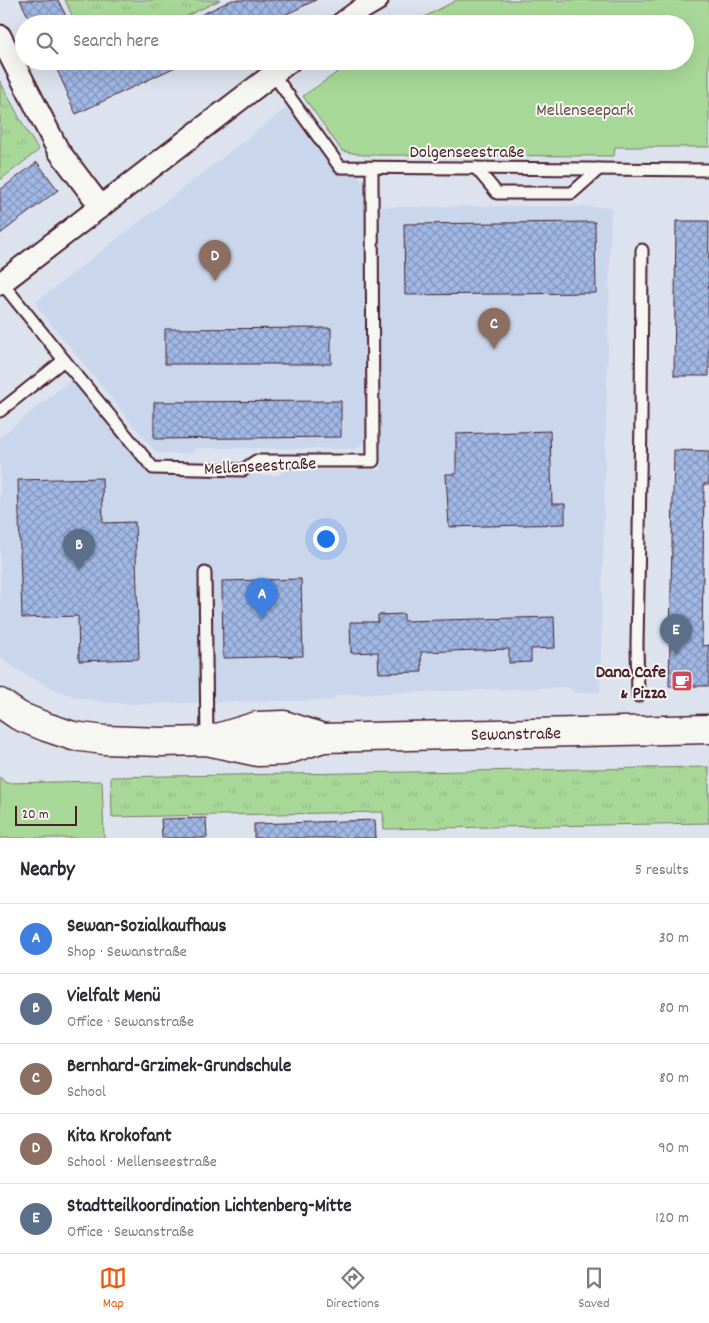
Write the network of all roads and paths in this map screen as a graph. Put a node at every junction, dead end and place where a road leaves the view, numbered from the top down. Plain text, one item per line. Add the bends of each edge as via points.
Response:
1 (377, 0) edge
2 (354, 15) edge
3 (0, 36) edge
4 (15, 65) edge
5 (17, 70) edge
6 (278, 70) edge
7 (273, 74) junction
8 (372, 168) junction
9 (476, 168) junction
10 (599, 169) junction
11 (709, 170) edge
12 (101, 207) junction
13 (642, 250) dead end
14 (1, 284) edge
15 (64, 360) junction
16 (0, 411) edge
17 (205, 573) dead end
18 (638, 696) dead end
19 (0, 703) edge
20 (709, 729) edge
21 (207, 741) junction

1 - 2 street
3 - 4 street
5 - 12 street via 58,150
6 - 7 street, Mellenseestraße
7 - 8 lane, Dolgenseestraße via 340,167
7 - 12 street, Mellenseestraße
8 - 9 lane, Dolgenseestraße
8 - 15 lane, Mellenseestraße via 373,461 256,461 243,470 153,468
9 - 10 lane, Dolgenseestraße
9 - 10 lane via 497,193 572,193
10 - 11 lane, Dolgenseestraße
12 - 14 street, Mellenseestraße
13 - 18 lane
14 - 15 lane, Mellenseestraße
15 - 16 lane
17 - 21 lane
19 - 21 street, Sewanstraße via 19,716 73,736 123,741
20 - 21 street, Sewanstraße via 323,738 272,752

